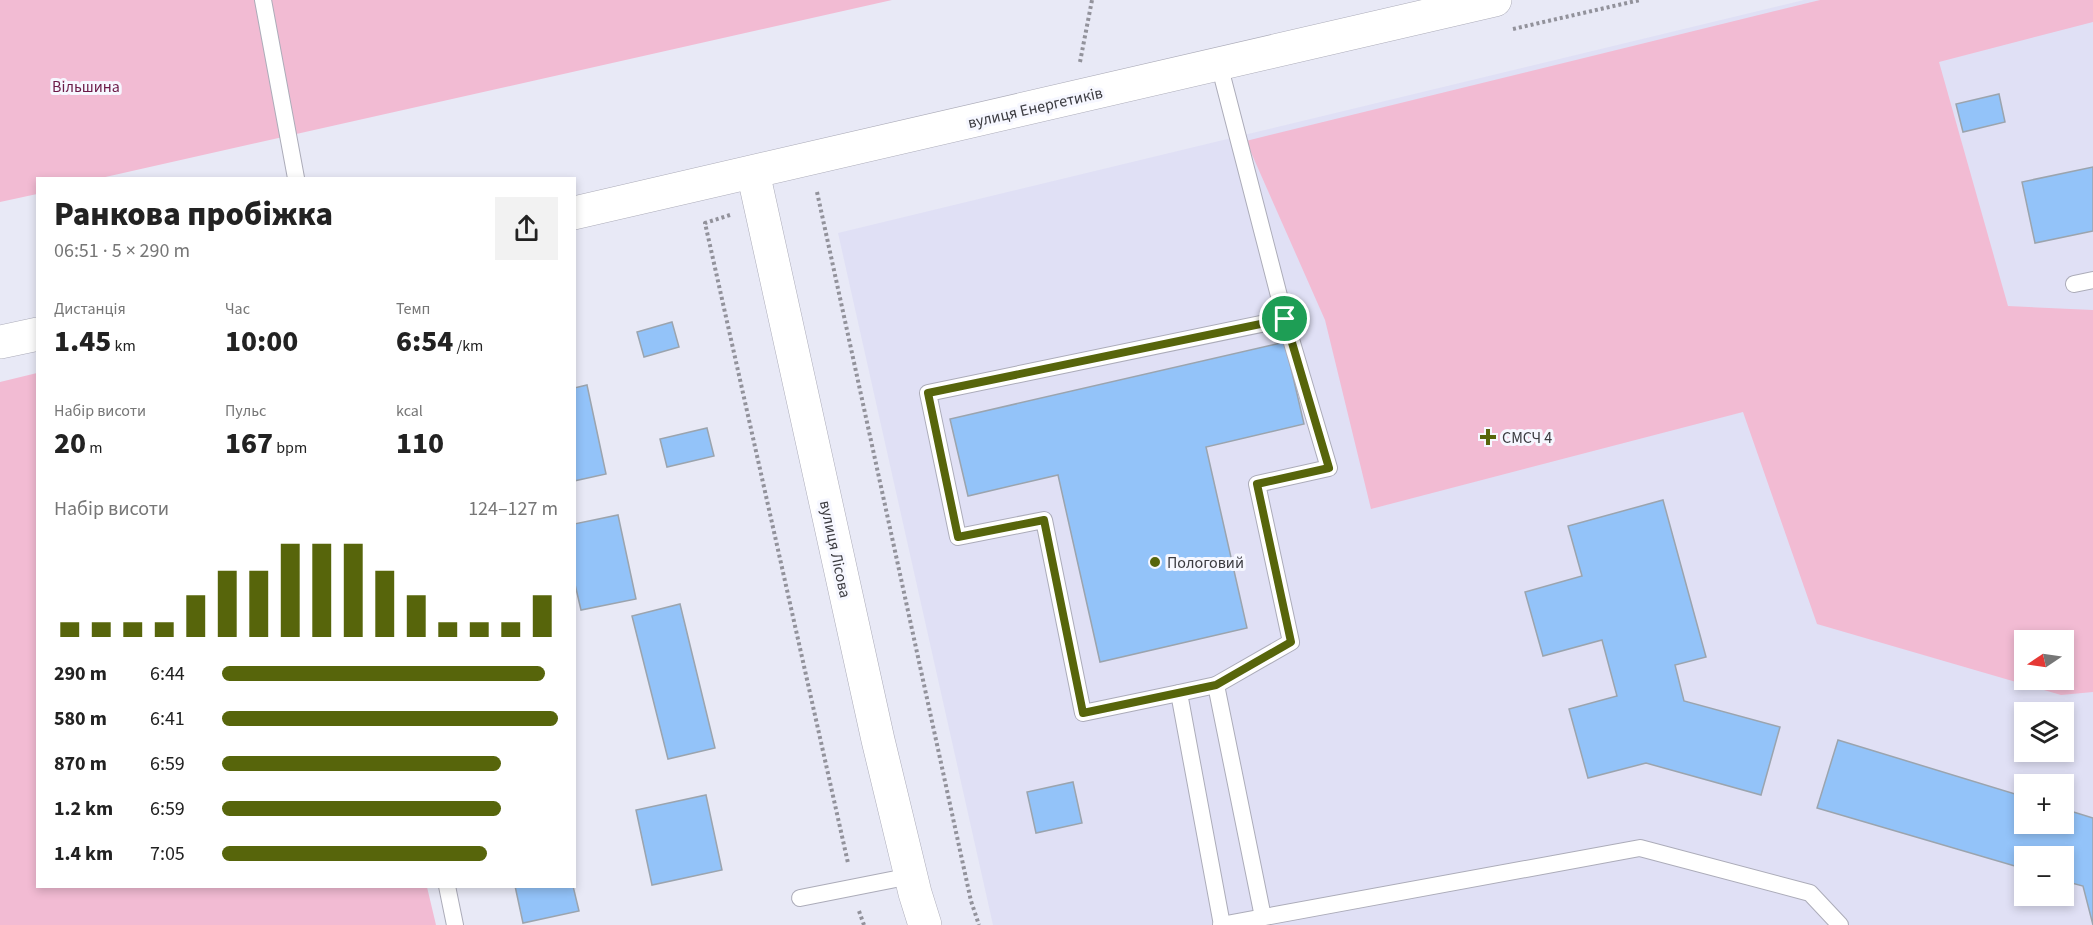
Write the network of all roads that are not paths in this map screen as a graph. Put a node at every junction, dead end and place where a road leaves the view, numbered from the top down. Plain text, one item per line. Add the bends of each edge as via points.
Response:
1 (263, 0) edge
2 (1498, 16) edge
3 (1219, 64) junction
4 (753, 172) junction
5 (296, 177) edge
6 (576, 213) edge
7 (2093, 280) edge
8 (2074, 284) dead end
9 (1285, 319) junction
10 (36, 334) edge
11 (0, 342) edge
12 (1216, 685) junction
13 (1179, 693) junction
14 (911, 876) junction
15 (447, 888) edge
16 (800, 898) dead end
17 (1263, 917) junction
18 (455, 925) edge
19 (925, 925) edge
20 (1222, 925) edge
21 (1840, 925) edge

1 - 5 lane
2 - 3 main road, вулиця Енергетиків
3 - 4 main road, вулиця Енергетиків
3 - 9 lane
4 - 6 main road, вулиця Енергетиків
4 - 14 main road, вулиця Лісова
7 - 8 lane
9 - 12 lane via 1329,468 1257,484 1291,642
9 - 13 lane via 928,393 958,537 1044,520 1083,713
10 - 11 main road
12 - 13 lane
12 - 17 lane
13 - 20 lane
14 - 16 lane
14 - 19 main road, вулиця Лісова
15 - 18 lane
17 - 20 lane
17 - 21 lane via 1640,848 1810,893

